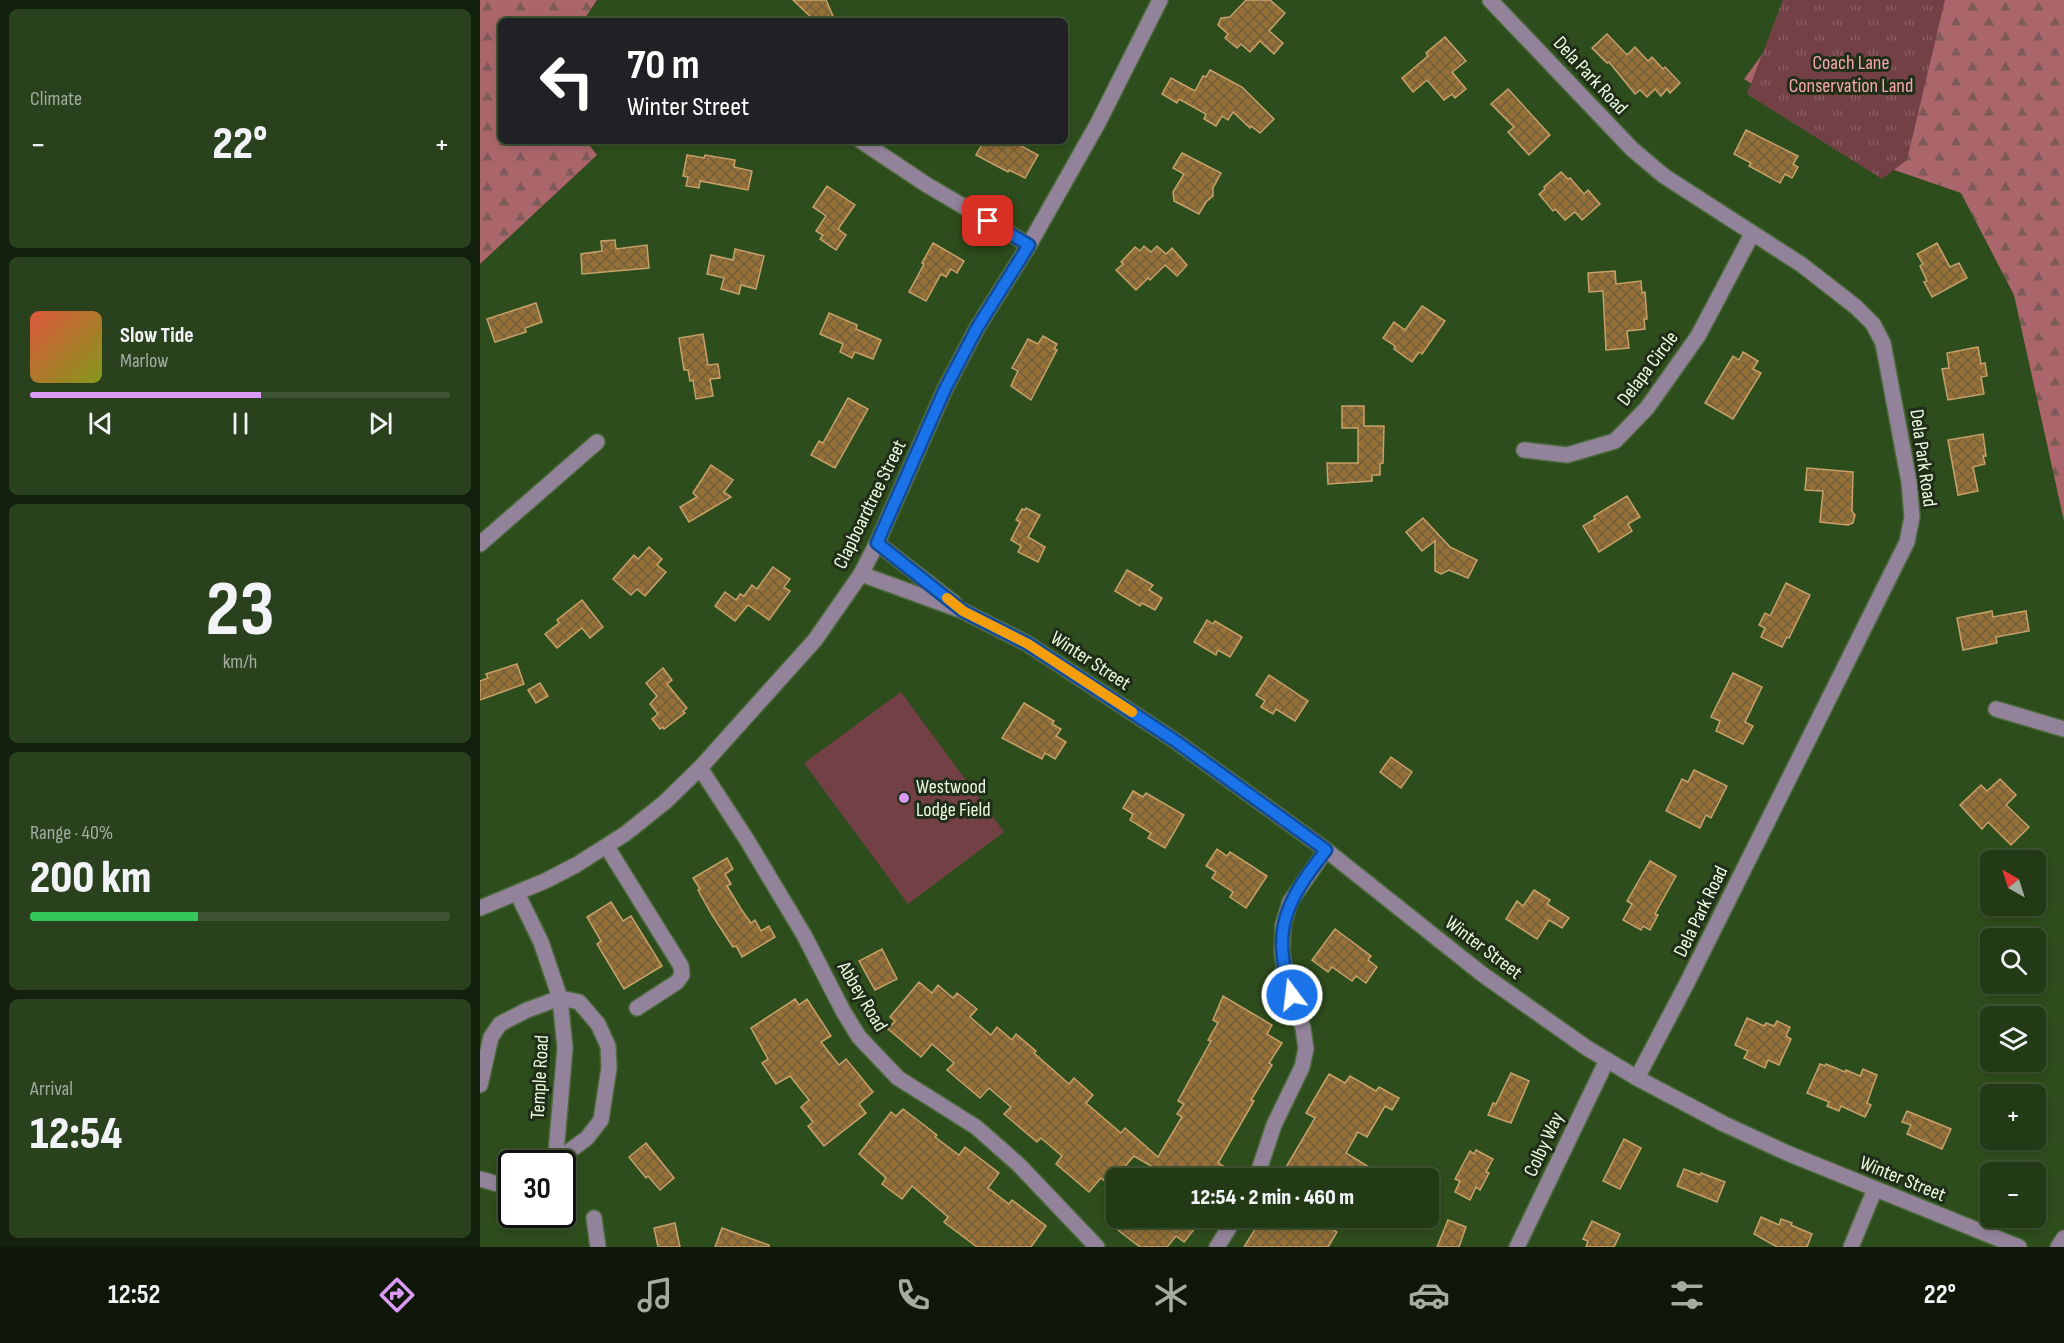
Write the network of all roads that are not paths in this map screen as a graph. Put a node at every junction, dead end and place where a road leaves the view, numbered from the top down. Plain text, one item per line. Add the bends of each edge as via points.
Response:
1 (1160, 0) edge
2 (1490, 0) edge
3 (866, 144) edge
4 (1752, 234) junction
5 (1029, 245) junction
6 (597, 442) dead end
7 (1524, 450) dead end
8 (877, 543) junction
9 (480, 544) edge
10 (861, 574) junction
11 (963, 611) junction
12 (1996, 709) dead end
13 (2064, 729) edge
14 (700, 768) junction
15 (607, 847) junction
16 (1326, 850) junction
17 (517, 893) junction
18 (480, 908) edge
19 (560, 998) junction
20 (637, 1008) dead end
21 (1607, 1060) junction
22 (1637, 1078) junction
23 (480, 1085) edge
24 (556, 1150) edge
25 (571, 1150) edge
26 (1260, 1168) edge
27 (480, 1179) edge
28 (498, 1184) edge
29 (1875, 1189) junction
30 (594, 1218) dead end
31 (1229, 1228) edge
32 (2064, 1238) edge
33 (598, 1247) edge
34 (1096, 1247) edge
35 (1217, 1247) edge
36 (1517, 1247) edge
37 (1851, 1247) edge
38 (2019, 1247) edge
39 (2058, 1247) edge

1 - 5 street, Clapboardtree Street via 1098,123
2 - 4 street, Dela Park Road via 1632,149 1664,176
3 - 5 street
4 - 7 street, Delapa Circle via 1698,336 1647,408 1615,441 1567,455
4 - 22 street, Dela Park Road via 1856,307 1884,343 1912,517 1907,542
5 - 8 street, Clapboardtree Street via 977,328 945,389
6 - 9 street
8 - 10 street, Clapboardtree Street
8 - 11 street, Winter Street
10 - 11 street, Winter Street
10 - 14 street, Clapboardtree Street via 814,640
11 - 16 street, Winter Street via 1028,644 1174,740
12 - 13 street
14 - 15 street, Clapboardtree Street via 665,802
14 - 34 street, Abbey Road via 804,935 860,1037 898,1078 976,1127 1019,1165
15 - 17 street, Clapboardtree Street
15 - 20 street via 681,966 682,975 677,982
16 - 21 street, Winter Street via 1482,974
16 - 26 street via 1290,902 1283,925 1286,978 1306,1049
17 - 18 street, Clapboardtree Street
17 - 19 street, Temple Road via 541,942
19 - 23 street via 500,1024 491,1037
19 - 24 street, Temple Road via 565,1048
19 - 25 street via 579,1002 598,1024 608,1046 609,1068 601,1120
21 - 22 street, Winter Street
21 - 36 street, Colby Way
22 - 29 street, Winter Street via 1724,1124
27 - 28 street
29 - 37 street
29 - 38 street, Winter Street
30 - 33 street
31 - 35 street
32 - 39 street

